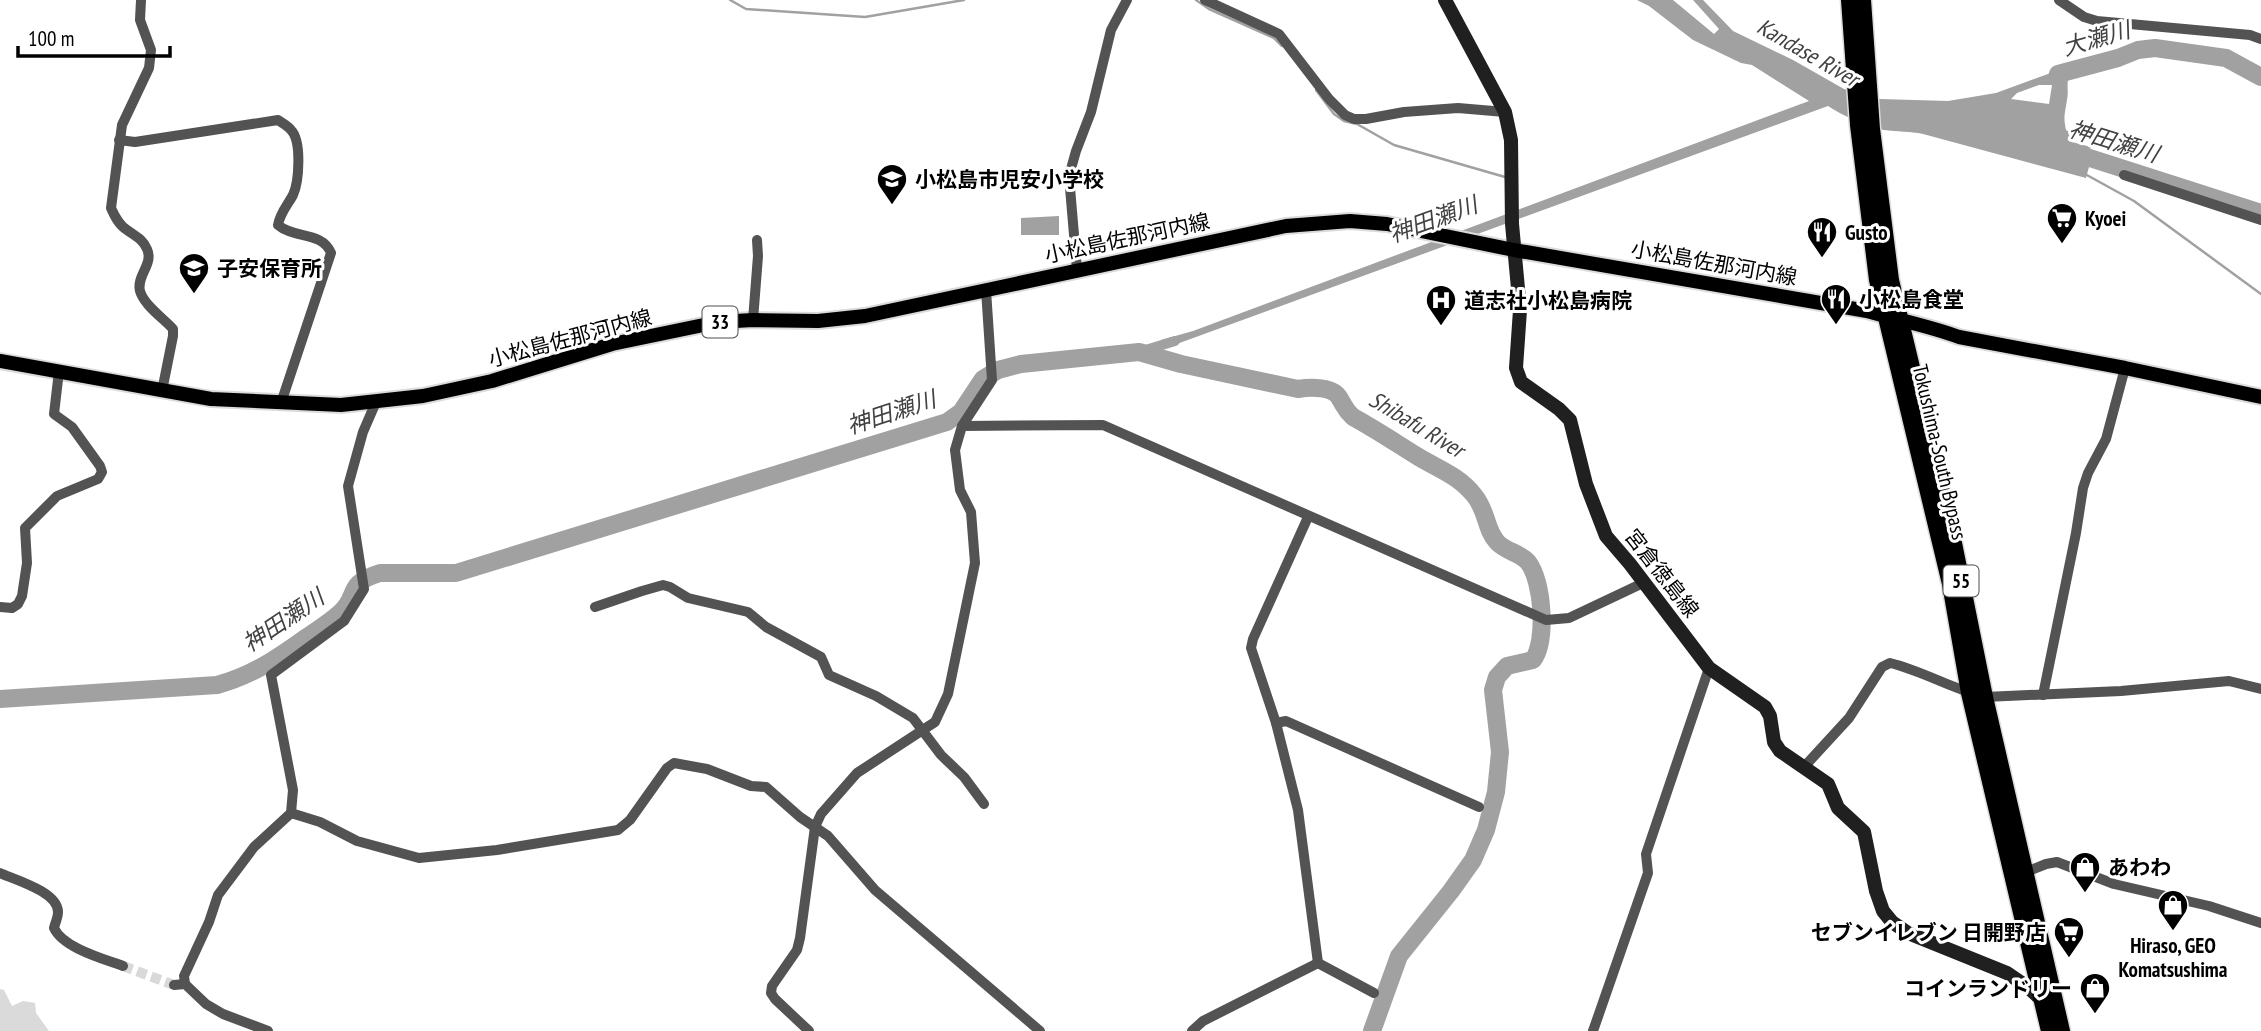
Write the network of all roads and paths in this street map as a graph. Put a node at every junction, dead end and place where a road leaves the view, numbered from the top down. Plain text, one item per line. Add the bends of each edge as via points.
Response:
1 (141, 0) edge
2 (1127, 0) edge
3 (1205, 0) edge
4 (1445, 0) edge
5 (1863, 0) edge
6 (2059, 0) edge
7 (1854, 13) edge
8 (2261, 39) edge
9 (1505, 112) junction
10 (119, 139) junction
11 (2124, 176) dead end
12 (2261, 220) edge
13 (757, 240) dead end
14 (1514, 250) junction
15 (1077, 270) junction
16 (986, 289) junction
17 (1894, 319) junction
18 (753, 320) junction
19 (0, 362) edge
20 (2125, 368) junction
21 (59, 371) junction
22 (162, 391) junction
23 (2261, 397) edge
24 (376, 402) junction
25 (281, 403) junction
26 (962, 426) junction
27 (1308, 517) junction
28 (1643, 583) junction
29 (0, 607) edge
30 (594, 607) dead end
31 (1709, 668) junction
32 (2261, 689) edge
33 (1977, 695) junction
34 (2043, 695) junction
35 (1276, 723) junction
36 (923, 730) junction
37 (1804, 767) junction
38 (984, 804) dead end
39 (1479, 807) dead end
40 (291, 813) junction
41 (815, 827) junction
42 (2026, 872) junction
43 (0, 873) edge
44 (2261, 923) edge
45 (1318, 963) junction
46 (124, 966) tunnel mouth
47 (1374, 993) dead end
48 (2042, 1000) junction
49 (2060, 1028) edge
50 (268, 1031) edge
51 (809, 1031) edge
52 (1040, 1031) edge
53 (1192, 1031) edge
54 (1593, 1031) edge

1 - 10 street via 140,20 151,50 149,68
2 - 15 street via 1111,30 1069,176
3 - 9 street via 1279,34 1345,116 1354,119 1458,108
4 - 9 main road, 宮倉徳島線
5 - 7 highway, Tokushima-South Bypass / 55
6 - 8 street via 2097,21
7 - 17 highway, Tokushima-South Bypass / 55 via 1877,280
9 - 14 main road, 宮倉徳島線 via 1511,140
10 - 22 street via 111,208 125,229 146,245 150,256 140,291 173,329
10 - 25 street via 135,142 278,120 292,131 298,142 298,181 278,225 328,244 331,253
11 - 12 street
13 - 18 street
14 - 15 main road, 小松島佐那河内線 / 33 via 1350,221 1286,226
14 - 17 main road, 小松島佐那河内線 / 33
14 - 28 main road, 宮倉徳島線 via 1520,331 1516,368 1521,382 1570,420 1586,484 1606,536
15 - 16 main road, 小松島佐那河内線 / 33
16 - 18 main road, 小松島佐那河内線 / 33 via 865,316
16 - 26 street via 992,372
17 - 20 main road, 小松島佐那河内線 / 33 via 1959,337
17 - 33 highway, Tokushima-South Bypass / 55 via 1953,538
18 - 24 main road, 小松島佐那河内線 / 33 via 718,322 612,344 492,381
19 - 21 main road, 小松島佐那河内線 / 33
20 - 23 main road, 小松島佐那河内線 / 33
20 - 34 street via 2106,439 2083,488
21 - 22 main road, 小松島佐那河内線 / 33
21 - 29 street via 54,414 72,427 102,472 98,479 57,496 25,528 27,563 22,596 12,608
22 - 25 main road, 小松島佐那河内線 / 33
24 - 25 main road, 小松島佐那河内線 / 33
24 - 40 street via 348,486 364,589 344,621 271,675 293,790
26 - 27 street via 1103,425
26 - 36 street via 955,450 957,474 971,512 975,563 948,694 935,722
27 - 28 street via 1541,619 1569,618
27 - 35 street via 1251,648
28 - 31 main road, 宮倉徳島線
30 - 36 street via 663,585 688,598 743,610 821,657 829,675 883,700 913,718
31 - 37 main road, 宮倉徳島線 via 1765,707 1774,742
31 - 54 street via 1646,854 1648,873
32 - 34 street via 2230,681
33 - 34 street
33 - 37 street via 1890,663 1882,667 1849,718
33 - 42 highway, Tokushima-South Bypass / 55
33 - 48 highway, Tokushima-South Bypass / 55
35 - 39 street via 1286,721
35 - 45 street via 1298,810
36 - 38 street
36 - 41 street via 857,773
37 - 48 main road, 宮倉徳島線 via 1828,784 1838,808 1864,832 1876,891 1892,922 2007,974
40 - 41 street via 357,841 419,858 497,850 618,830 674,763 766,787
40 - 50 street via 254,847 218,895 179,985 223,1014
41 - 51 street via 797,950 771,993
41 - 52 street via 875,890
42 - 44 street via 2057,862 2114,884
42 - 49 highway, Tokushima-South Bypass / 55
43 - 46 street via 53,900 58,907 54,928 62,938 82,951
45 - 47 street
45 - 53 street via 1203,1021
48 - 49 highway, Tokushima-South Bypass / 55

